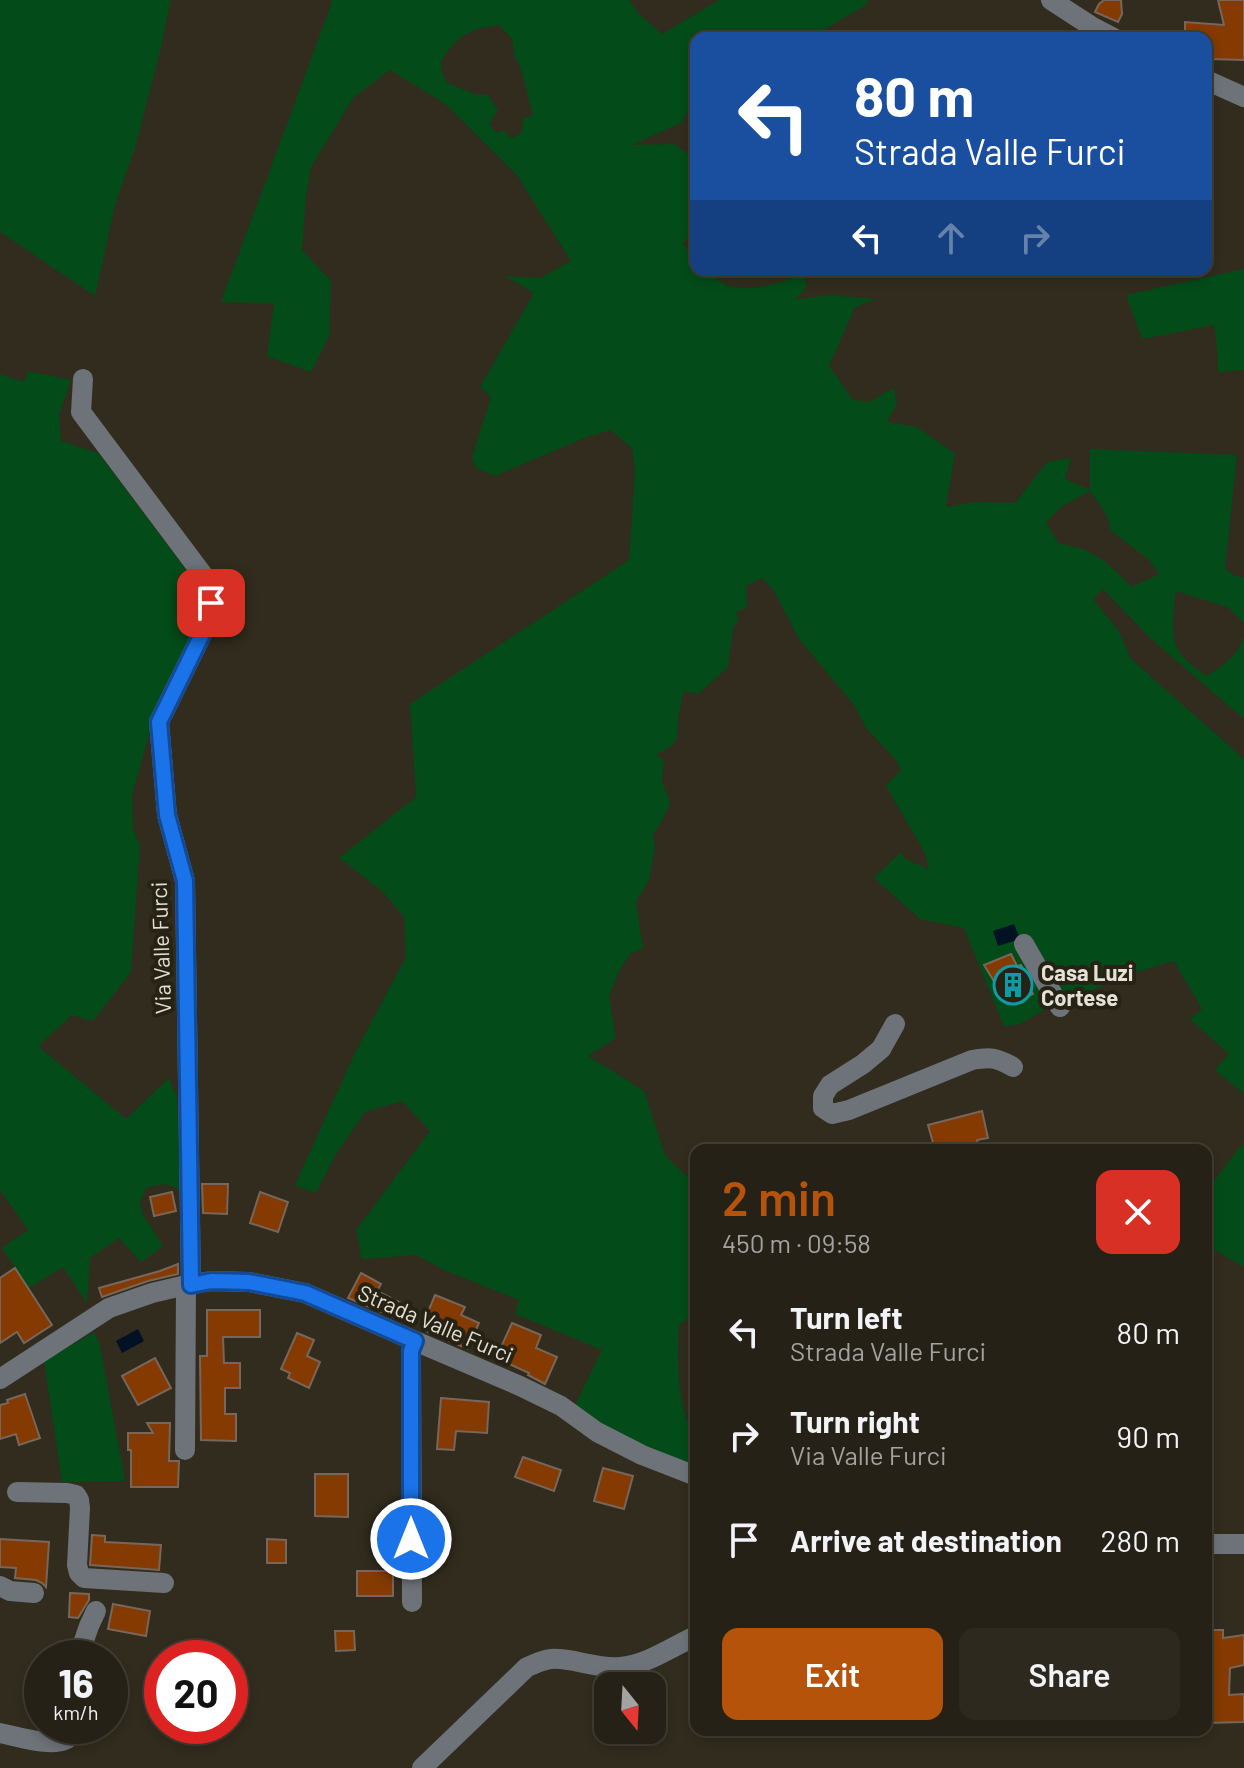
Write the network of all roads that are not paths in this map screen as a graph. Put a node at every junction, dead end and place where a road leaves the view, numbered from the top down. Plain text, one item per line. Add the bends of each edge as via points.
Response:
1 (1051, 0) edge
2 (1076, 6) edge
3 (1102, 32) edge
4 (1212, 83) edge
5 (1244, 97) edge
6 (83, 379) dead end
7 (1024, 944) dead end
8 (1060, 1007) dead end
9 (895, 1024) dead end
10 (1013, 1067) dead end
11 (188, 1285) junction
12 (415, 1341) junction
13 (0, 1379) edge
14 (185, 1450) dead end
15 (690, 1474) edge
16 (17, 1492) dead end
17 (1212, 1544) edge
18 (1244, 1544) edge
19 (164, 1583) dead end
20 (0, 1586) edge
21 (34, 1593) dead end
22 (412, 1602) dead end
23 (96, 1611) dead end
24 (690, 1639) edge
25 (84, 1640) edge
26 (0, 1733) edge
27 (24, 1737) edge
28 (422, 1768) edge

1 - 2 street
2 - 3 street
4 - 5 street
6 - 11 street, Via Valle Furci via 81,412 212,587 209,620 159,722 167,815 185,881
7 - 8 street
9 - 10 street via 881,1049 830,1085 823,1108 832,1114 849,1110 972,1060 989,1057
11 - 12 street, Strada Valle Furci via 249,1282 305,1293
11 - 13 street, Strada Valle Furci via 109,1308
11 - 14 street
12 - 15 street, Strada Valle Furci via 520,1386 597,1432
12 - 22 street
16 - 19 street via 76,1495 77,1565 84,1578
17 - 18 street
20 - 21 street
23 - 25 street
24 - 28 street via 623,1667 554,1659 527,1667
26 - 27 street

